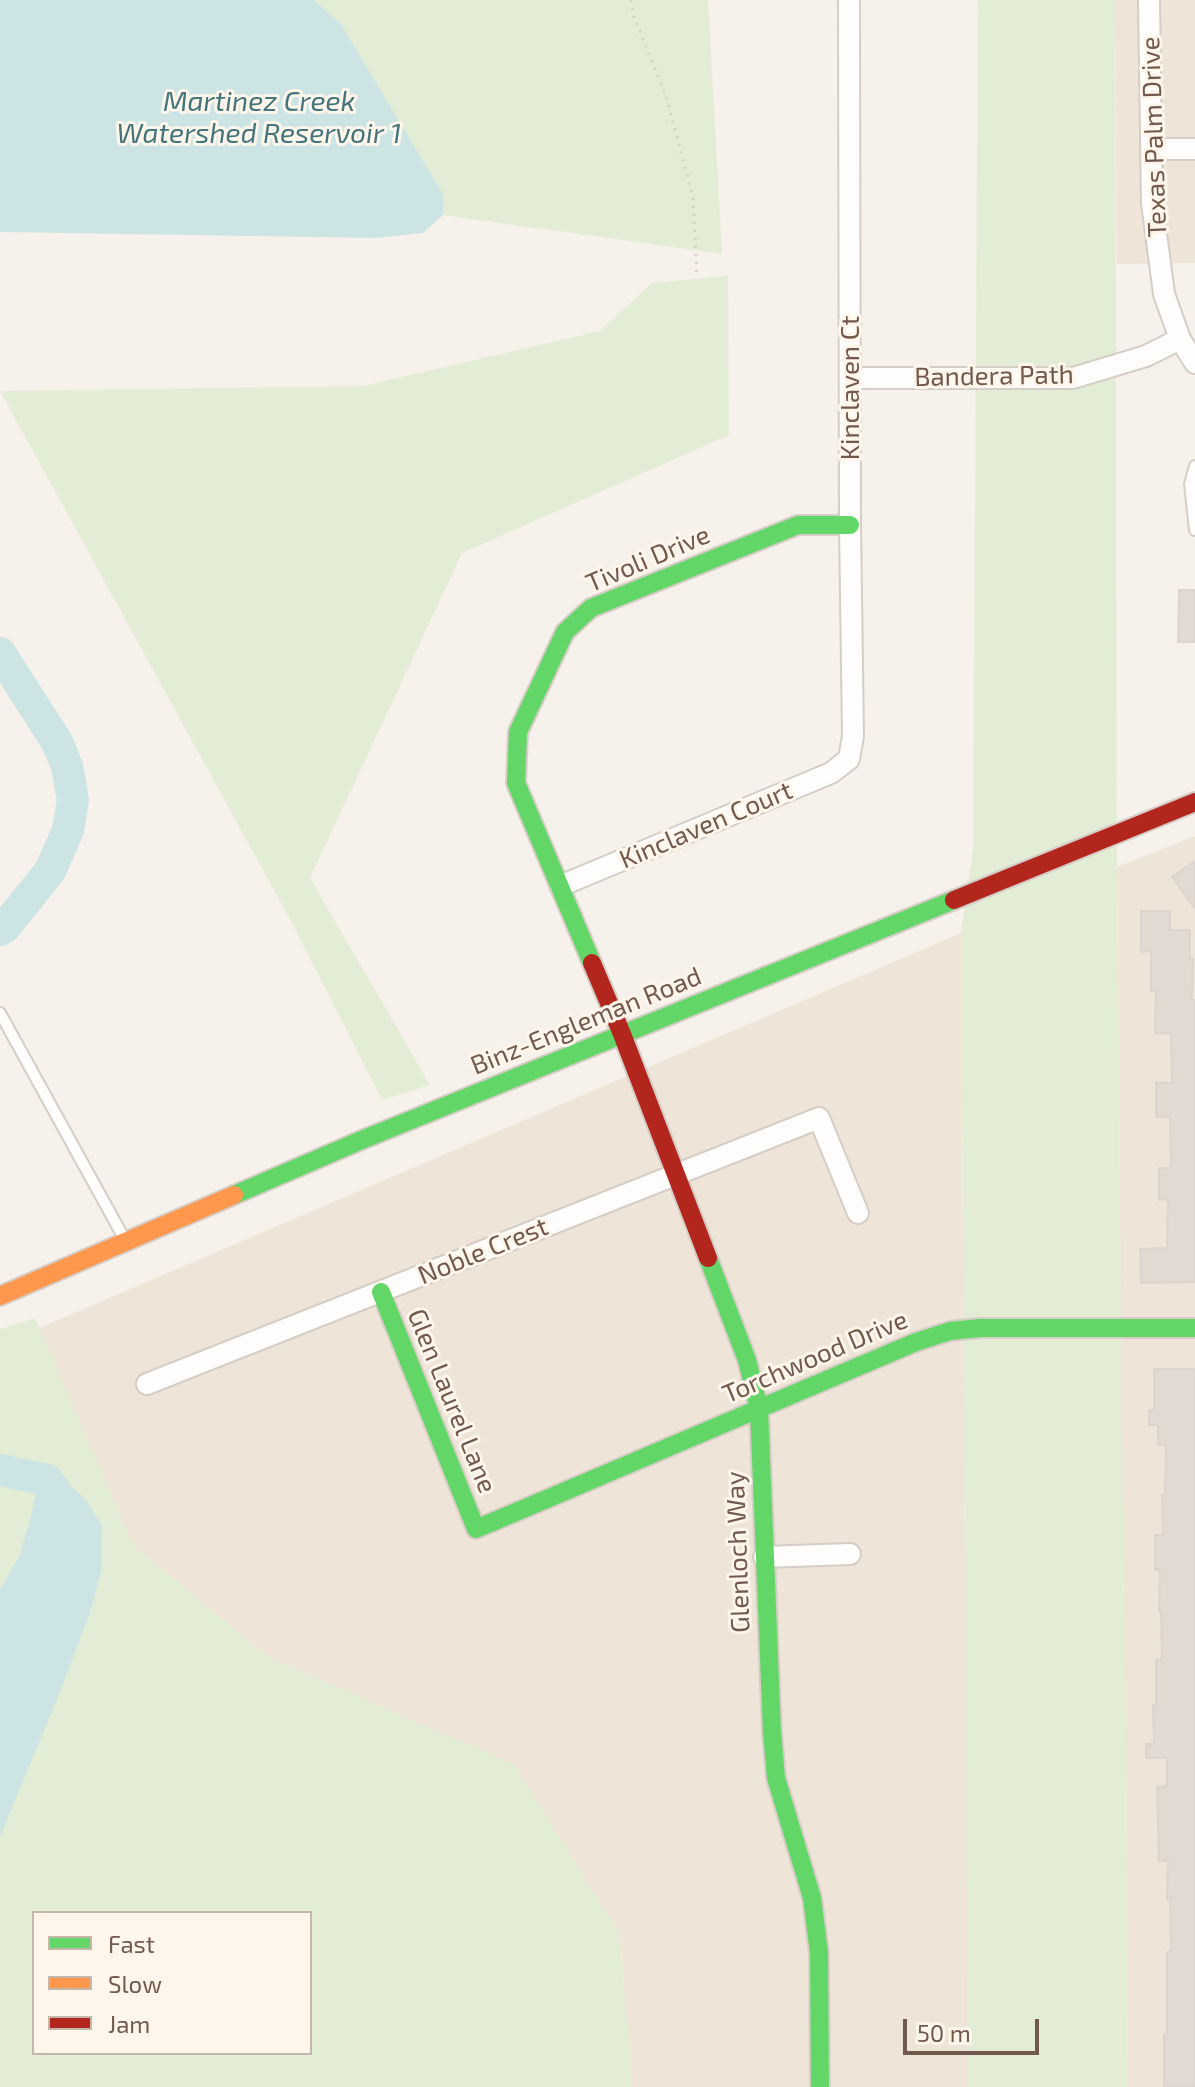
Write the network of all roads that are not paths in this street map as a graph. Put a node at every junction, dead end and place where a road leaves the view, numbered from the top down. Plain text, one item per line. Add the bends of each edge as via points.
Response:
1 (1149, 0) edge
2 (849, 8) edge
3 (1151, 149) junction
4 (1195, 149) edge
5 (1180, 339) junction
6 (1195, 363) edge
7 (850, 378) junction
8 (1195, 466) edge
9 (850, 525) junction
10 (1195, 530) edge
11 (849, 759) joint
12 (1195, 802) edge
13 (560, 886) junction
14 (0, 1013) edge
15 (622, 1034) junction
16 (676, 1175) junction
17 (858, 1213) dead end
18 (126, 1242) junction
19 (381, 1292) junction
20 (0, 1296) edge
21 (1195, 1328) edge
22 (147, 1384) dead end
23 (759, 1409) junction
24 (476, 1529) joint
25 (850, 1554) dead end
26 (764, 1557) junction
27 (820, 2087) edge

1 - 3 street, Texas Palm Drive
2 - 7 street, Kinclaven Ct
3 - 4 street
3 - 5 street, Texas Palm Drive via 1164,294
5 - 6 street, Texas Palm Drive
5 - 7 street, Bandera Path via 1146,356 1073,378
7 - 9 street, Kinclaven Ct
8 - 10 lane via 1190,484
9 - 11 street, Kinclaven Ct
9 - 13 street, Tivoli Drive via 798,525 591,608 565,632 518,732 516,783
11 - 13 street, Kinclaven Court via 831,773
12 - 15 street, Binz-Engleman Road
13 - 15 street, Tivoli Drive
14 - 18 lane
15 - 16 street, Glenloch Way
15 - 18 street, Binz-Engleman Road
16 - 17 street, Noble Crest via 819,1118
16 - 19 street, Noble Crest
16 - 23 street, Glenloch Way via 747,1360
18 - 20 street, Binz-Engleman Road
19 - 22 street, Noble Crest
19 - 24 street, Glen Laurel Lane
21 - 23 street, Torchwood Drive via 950,1331
23 - 24 street, Torchwood Drive
23 - 26 street, Glenloch Way
25 - 26 street
26 - 27 street, Glenloch Way via 776,1778 812,1898 819,1953

